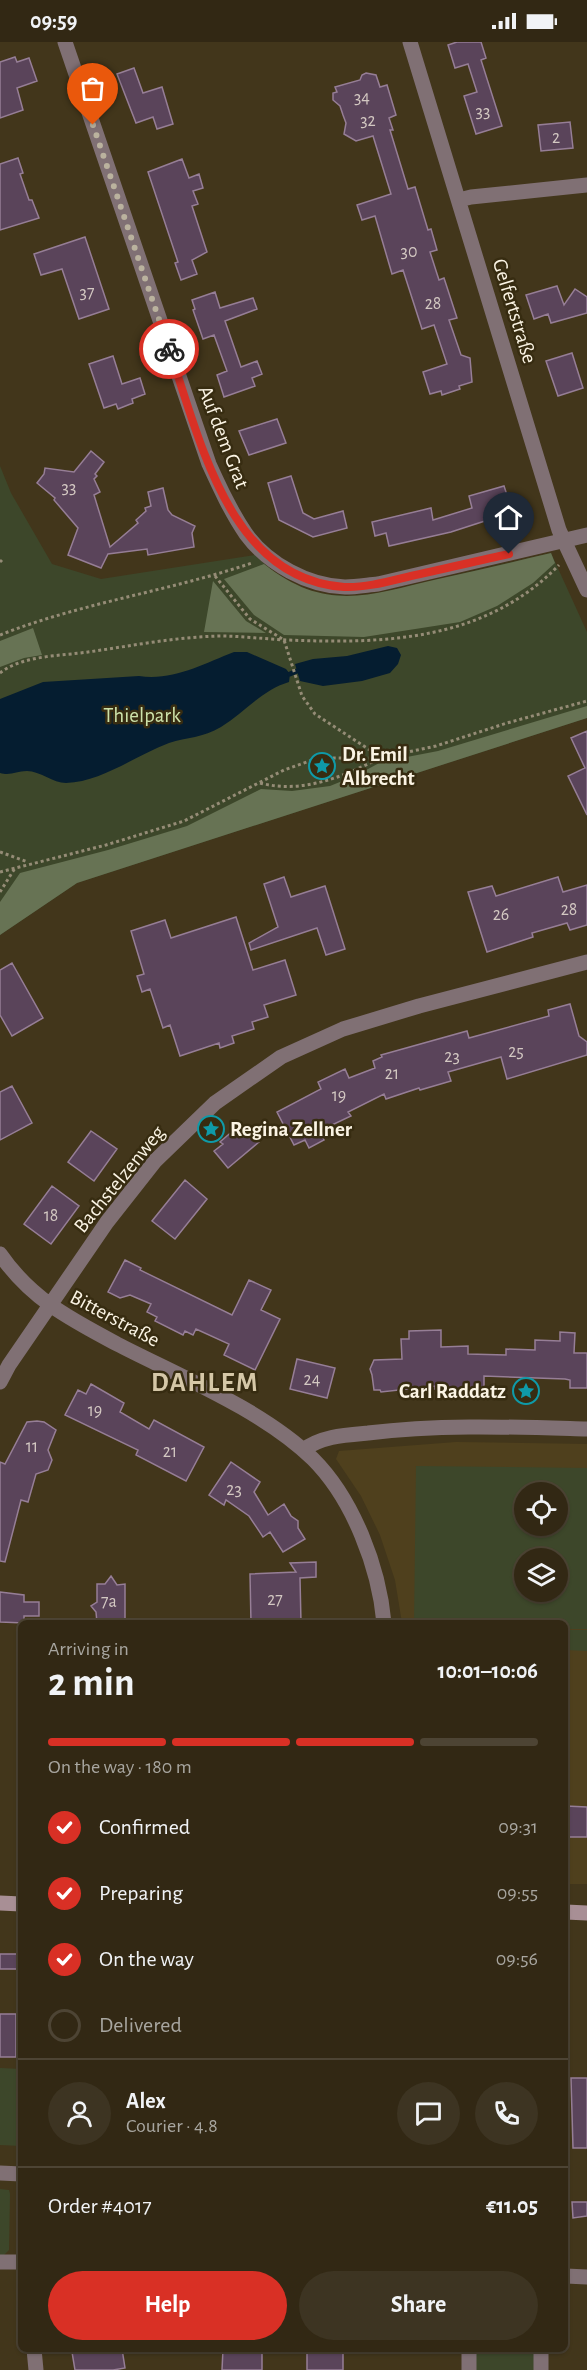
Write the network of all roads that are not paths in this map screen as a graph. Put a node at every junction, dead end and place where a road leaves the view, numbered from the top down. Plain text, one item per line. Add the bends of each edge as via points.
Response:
1 (65, 42) edge
2 (410, 42) edge
3 (587, 185) edge
4 (459, 200) junction
5 (587, 536) edge
6 (565, 542) junction
7 (587, 590) edge
8 (587, 962) edge
9 (0, 1254) edge
10 (50, 1306) junction
11 (0, 1382) edge
12 (587, 1429) edge
13 (303, 1450) junction
14 (384, 1620) edge
15 (0, 1903) edge
16 (18, 1904) edge
17 (568, 1912) edge
18 (587, 1913) edge
19 (0, 2173) edge
20 (18, 2174) edge
21 (0, 2262) edge
22 (18, 2262) edge
23 (568, 2276) edge
24 (587, 2277) edge
25 (34, 2352) edge
26 (469, 2352) edge
27 (541, 2352) edge
28 (36, 2370) edge
29 (469, 2370) edge
30 (541, 2370) edge

1 - 6 street, Auf dem Grat via 209,464 247,535 266,554 294,574 317,583 345,587 378,584
2 - 4 street, Gelfertstraße
3 - 4 street
4 - 6 street, Gelfertstraße
5 - 6 street, Auf dem Grat
6 - 7 street, Gelfertstraße
8 - 10 street, Bachstelzenweg via 343,1029 281,1057 215,1103 155,1161 107,1222
9 - 10 street, Bitterstraße via 23,1284
10 - 11 street, Bachstelzenweg
10 - 13 street, Bitterstraße via 244,1410
12 - 13 street via 445,1426 390,1430 314,1442
13 - 14 street, Bitterstraße via 324,1472 358,1528 379,1588
15 - 16 main road
17 - 18 main road
19 - 20 street
21 - 22 street
23 - 24 street
25 - 28 street
26 - 29 street
27 - 30 street

